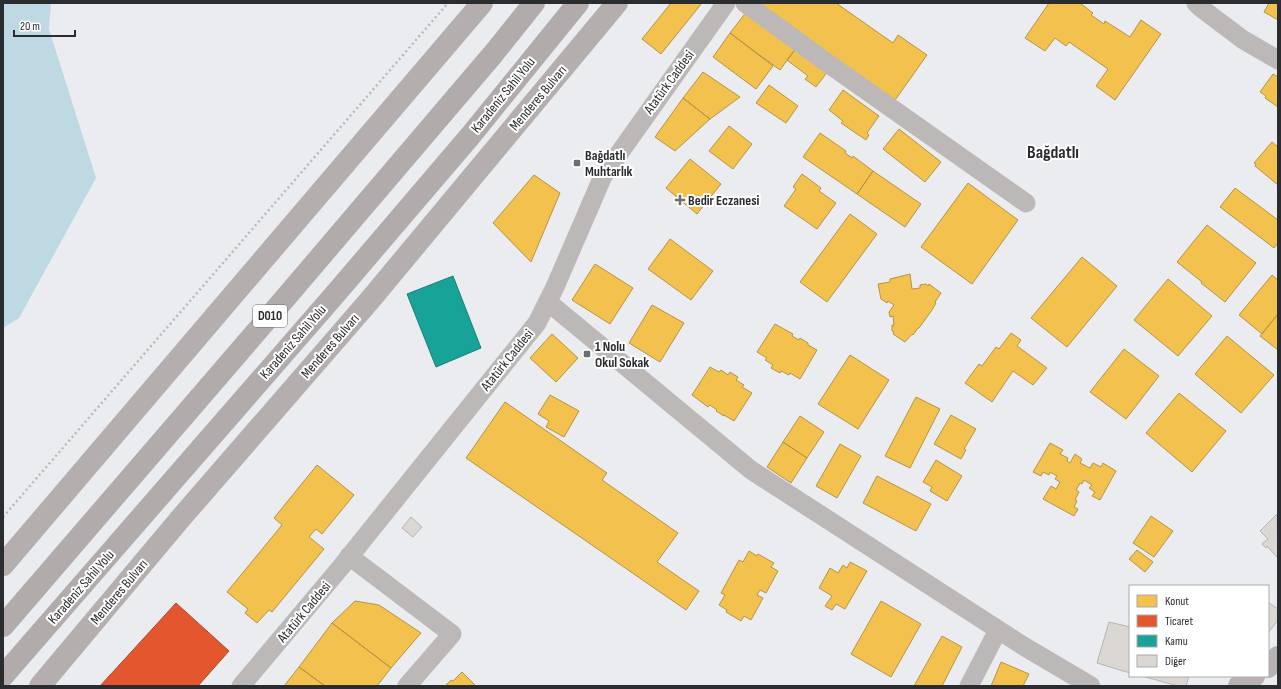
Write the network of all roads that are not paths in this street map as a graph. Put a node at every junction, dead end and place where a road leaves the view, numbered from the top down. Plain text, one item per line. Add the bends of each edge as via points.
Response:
1 (482, 3) edge
2 (534, 3) edge
3 (578, 3) edge
4 (617, 3) edge
5 (726, 3) edge
6 (745, 3) edge
7 (1196, 3) edge
8 (1278, 60) edge
9 (1026, 203) dead end
10 (548, 302) junction
11 (349, 556) junction
12 (3, 565) edge
13 (3, 626) edge
14 (998, 630) junction
15 (1278, 657) edge
16 (1269, 666) edge
17 (3, 676) edge
18 (1252, 677) edge
19 (40, 686) edge
20 (241, 686) edge
21 (407, 686) edge
22 (969, 686) edge
23 (1091, 686) edge
24 (1239, 686) edge

1 - 12 main road
2 - 13 highway, D010 via 298,284
3 - 17 highway, Karadeniz Sahil Yolu via 471,135 343,286
4 - 19 main road, Menderes Bulvarı via 370,300 180,519
5 - 10 street, Atatürk Caddesi via 603,176
6 - 9 street
7 - 8 street via 1242,39
10 - 11 street, Atatürk Caddesi via 537,323
10 - 14 street via 752,470
11 - 20 street, Atatürk Caddesi
11 - 21 street via 452,634
14 - 22 street
14 - 23 street
15 - 16 main road
18 - 24 main road

